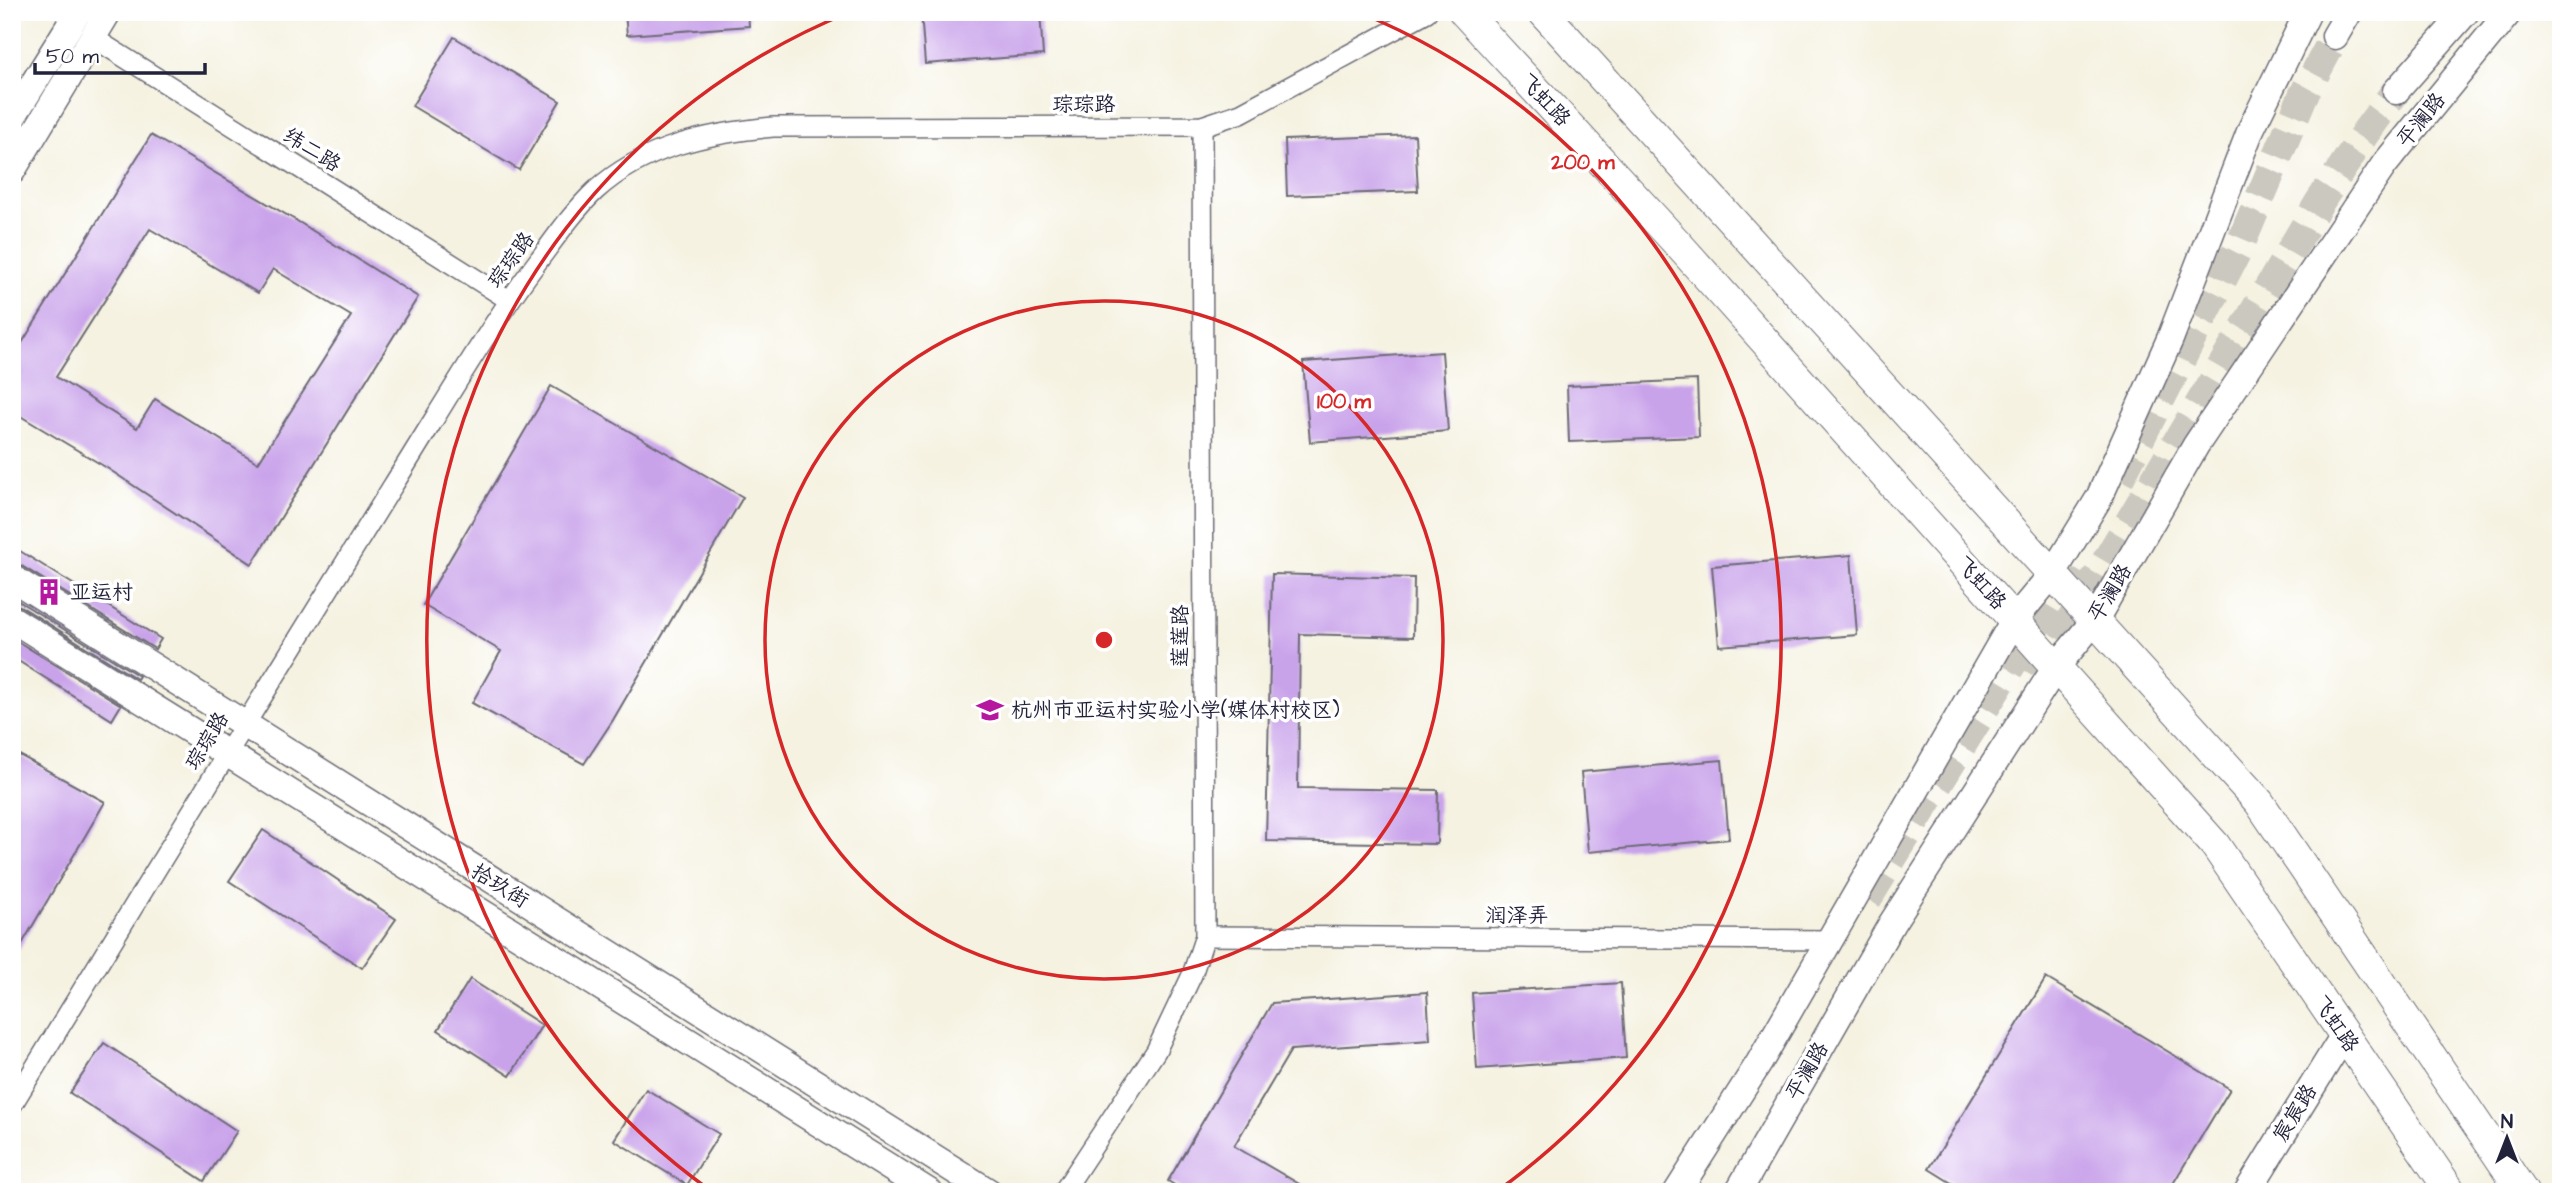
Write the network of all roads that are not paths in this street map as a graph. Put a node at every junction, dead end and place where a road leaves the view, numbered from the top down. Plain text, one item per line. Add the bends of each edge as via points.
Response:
1 (78, 12) edge
2 (108, 12) edge
3 (1427, 12) edge
4 (1464, 12) edge
5 (1543, 12) edge
6 (2308, 12) edge
7 (2349, 12) edge
8 (2466, 12) edge
9 (2509, 12) edge
10 (2334, 36) tunnel mouth
11 (92, 37) junction
12 (2396, 91) tunnel mouth
13 (12, 118) edge
14 (1202, 125) junction
15 (12, 171) edge
16 (509, 300) junction
17 (2053, 573) junction
18 (12, 578) edge
19 (12, 619) edge
20 (2014, 620) junction
21 (2095, 620) junction
22 (2056, 667) junction
23 (243, 725) junction
24 (227, 752) junction
25 (1205, 936) junction
26 (1830, 940) junction
27 (2344, 1035) junction
28 (12, 1105) edge
29 (929, 1192) edge
30 (989, 1192) edge
31 (1063, 1192) edge
32 (1677, 1192) edge
33 (1738, 1192) edge
34 (2247, 1192) edge
35 (2451, 1192) edge
36 (2523, 1192) edge

1 - 13 main road
2 - 11 main road
3 - 14 street, 琮琮路 via 1241,113
4 - 20 main road, 飞虹路
5 - 17 main road
6 - 17 main road via 2251,129 2170,339 2105,486
7 - 10 main road
8 - 12 main road
9 - 21 main road, 平澜路 via 2384,164 2196,445
11 - 15 main road
11 - 16 street, 纬二路
14 - 16 street, 琮琮路 via 773,127 702,137 662,150 598,189 573,214
14 - 25 street, 莲莲路
16 - 23 street, 琮琮路
17 - 20 main road
17 - 21 main road
18 - 23 main road, 拾玖街
19 - 24 main road, 拾玖街
20 - 22 main road, 飞虹路
20 - 26 main road
21 - 22 main road, 平澜路
21 - 36 main road via 2259,802
22 - 27 main road, 飞虹路 via 2215,845
22 - 33 main road, 平澜路 via 1892,923
23 - 24 street, 琮琮路
23 - 30 main road, 拾玖街
24 - 28 street, 琮琮路
24 - 29 main road, 拾玖街
25 - 26 street, 润泽弄
25 - 31 street, 莲莲路 via 1156,1051
26 - 32 main road
27 - 34 main road, 宸宸路
27 - 35 main road, 飞虹路

